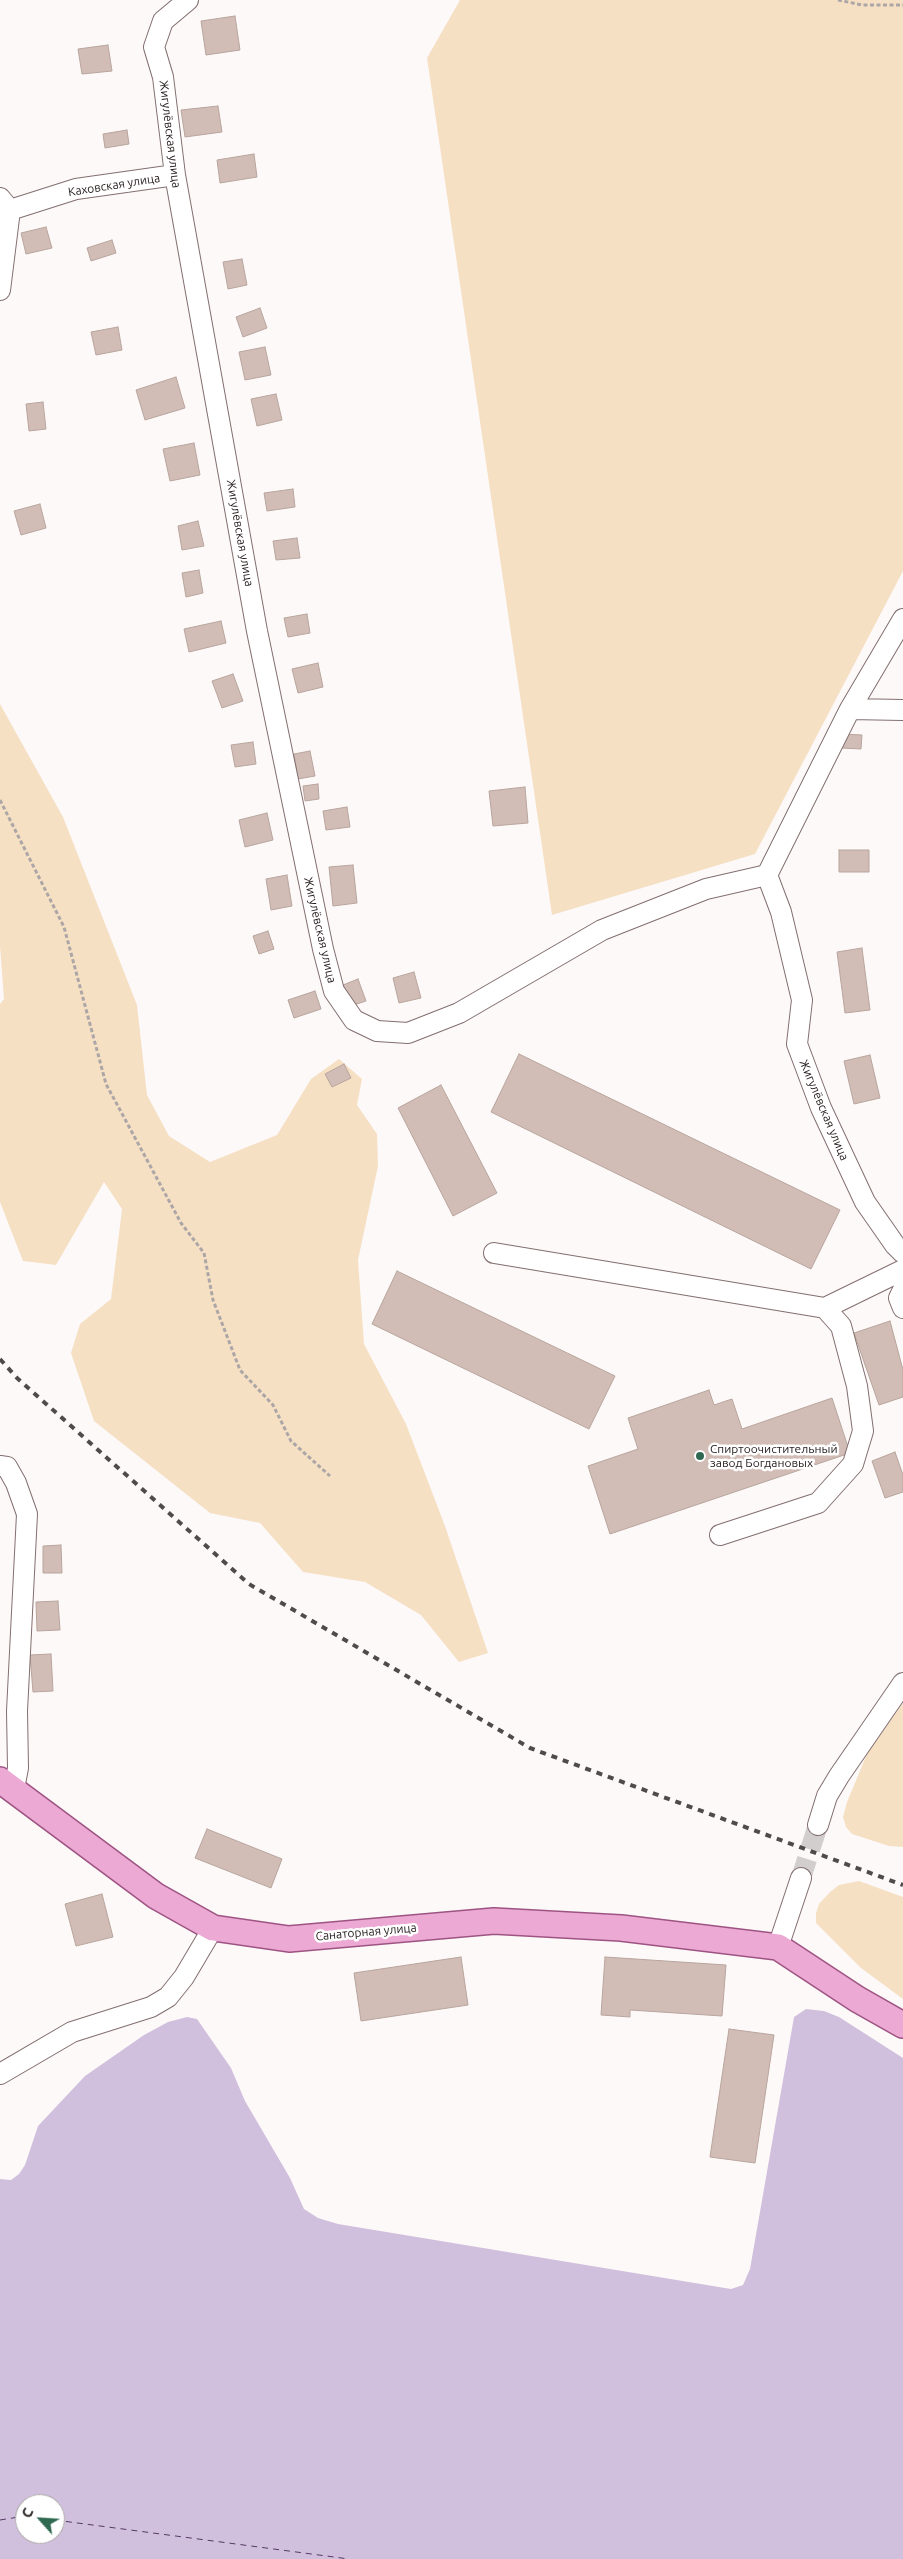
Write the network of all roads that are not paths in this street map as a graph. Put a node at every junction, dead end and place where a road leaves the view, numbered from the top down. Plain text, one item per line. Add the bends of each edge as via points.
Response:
1 (188, 0) edge
2 (175, 174) junction
3 (5, 204) edge
4 (0, 290) edge
5 (903, 619) edge
6 (850, 709) junction
7 (903, 710) edge
8 (767, 875) junction
9 (903, 1252) edge
10 (494, 1253) dead end
11 (903, 1270) edge
12 (903, 1290) edge
13 (825, 1308) junction
14 (903, 1308) edge
15 (0, 1466) edge
16 (720, 1535) dead end
17 (903, 1682) edge
18 (7, 1785) edge
19 (818, 1825) tunnel mouth
20 (801, 1878) tunnel mouth
21 (213, 1928) junction
22 (778, 1948) junction
23 (903, 2025) edge
24 (0, 2074) edge

1 - 2 street, Жигулёвская улица via 163,21 154,47 163,76
2 - 3 street, Каховская улица
2 - 8 street, Жигулёвская улица via 257,631 323,949 334,991 354,1020 377,1031 408,1033 459,1013 602,930 706,889
3 - 4 street
5 - 6 street
6 - 7 street
6 - 8 street
8 - 9 street, Жигулёвская улица via 781,912 802,1000 797,1044 820,1108 865,1202 895,1246
10 - 13 street
11 - 13 street
12 - 14 street via 899,1298
13 - 16 street via 841,1326 857,1386 864,1431 853,1464 818,1502
15 - 18 street via 7,1467 16,1482 28,1514 17,1711 18,1768
17 - 19 street via 838,1776 827,1796
18 - 21 main road, Санаторная улица via 156,1896
20 - 22 street
21 - 22 main road, Санаторная улица via 289,1938 494,1921 621,1928
21 - 24 street via 168,1997 151,2007 72,2032
22 - 23 main road

